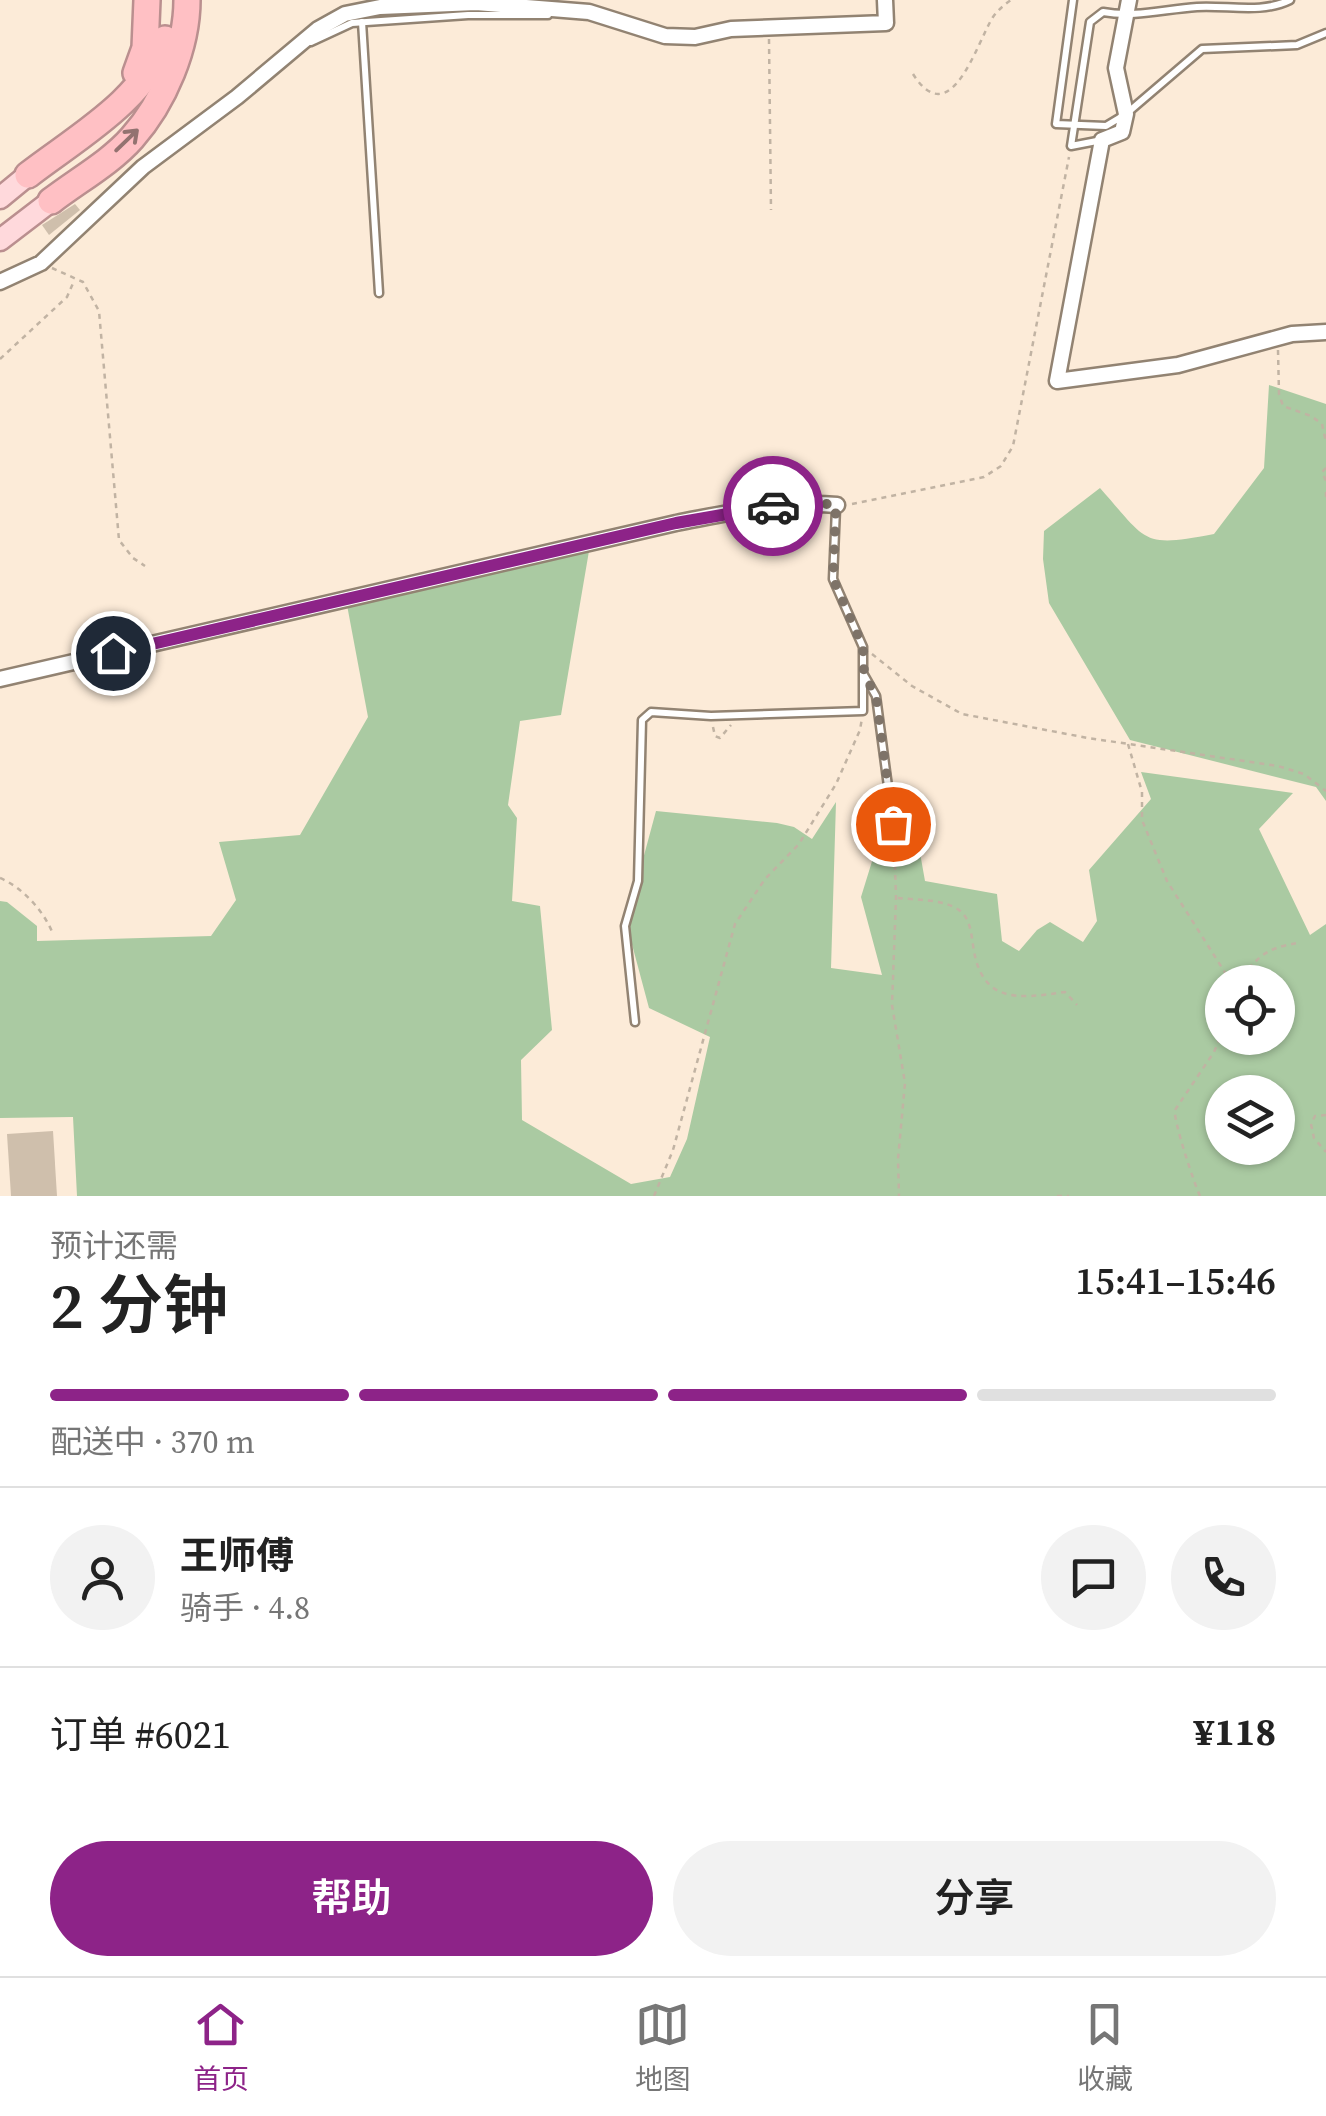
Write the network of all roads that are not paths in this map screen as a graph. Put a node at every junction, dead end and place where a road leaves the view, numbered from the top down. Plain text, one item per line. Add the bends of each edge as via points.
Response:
1 (147, 0) edge
2 (885, 0) edge
3 (1072, 0) edge
4 (1129, 0) edge
5 (1290, 0) edge
6 (184, 1) edge
7 (572, 11) junction
8 (1126, 16) junction
9 (362, 22) junction
10 (1326, 32) edge
11 (284, 58) junction
12 (126, 99) junction
13 (1126, 114) junction
14 (1076, 126) junction
15 (1102, 140) junction
16 (28, 176) joint
17 (0, 198) edge
18 (51, 201) joint
19 (0, 240) edge
20 (0, 282) edge
21 (379, 293) dead end
22 (1326, 332) edge
23 (836, 505) joint
24 (864, 674) junction
25 (0, 679) edge
26 (893, 824) road end
27 (635, 1022) dead end

1 - 12 highway via 145,48
2 - 7 street via 886,22 731,29 695,37 665,36
3 - 14 lane via 1055,112 1056,124
4 - 8 street
5 - 8 lane via 1267,8
6 - 12 highway via 156,65
18 -> 6 highway via 131,140 146,118 182,43
7 - 9 lane
7 - 11 street via 476,3 380,7 345,14
8 - 13 street via 1116,68
8 - 14 lane via 1103,12 1090,22
9 - 11 lane via 335,28
9 - 21 lane
10 - 13 lane via 1297,45 1202,48
11 - 20 street via 143,167 41,264
12 - 16 highway
13 - 14 lane via 1106,126
13 - 15 street via 1122,132
14 - 15 lane via 1072,146
15 - 22 street via 1058,381 1178,365
16 - 17 main road
18 - 19 main road
23 - 24 lane via 833,579 863,647
23 - 25 street via 778,505 676,523
24 - 26 lane via 876,696
24 - 27 lane via 863,711 651,712 642,720 638,880 625,926

